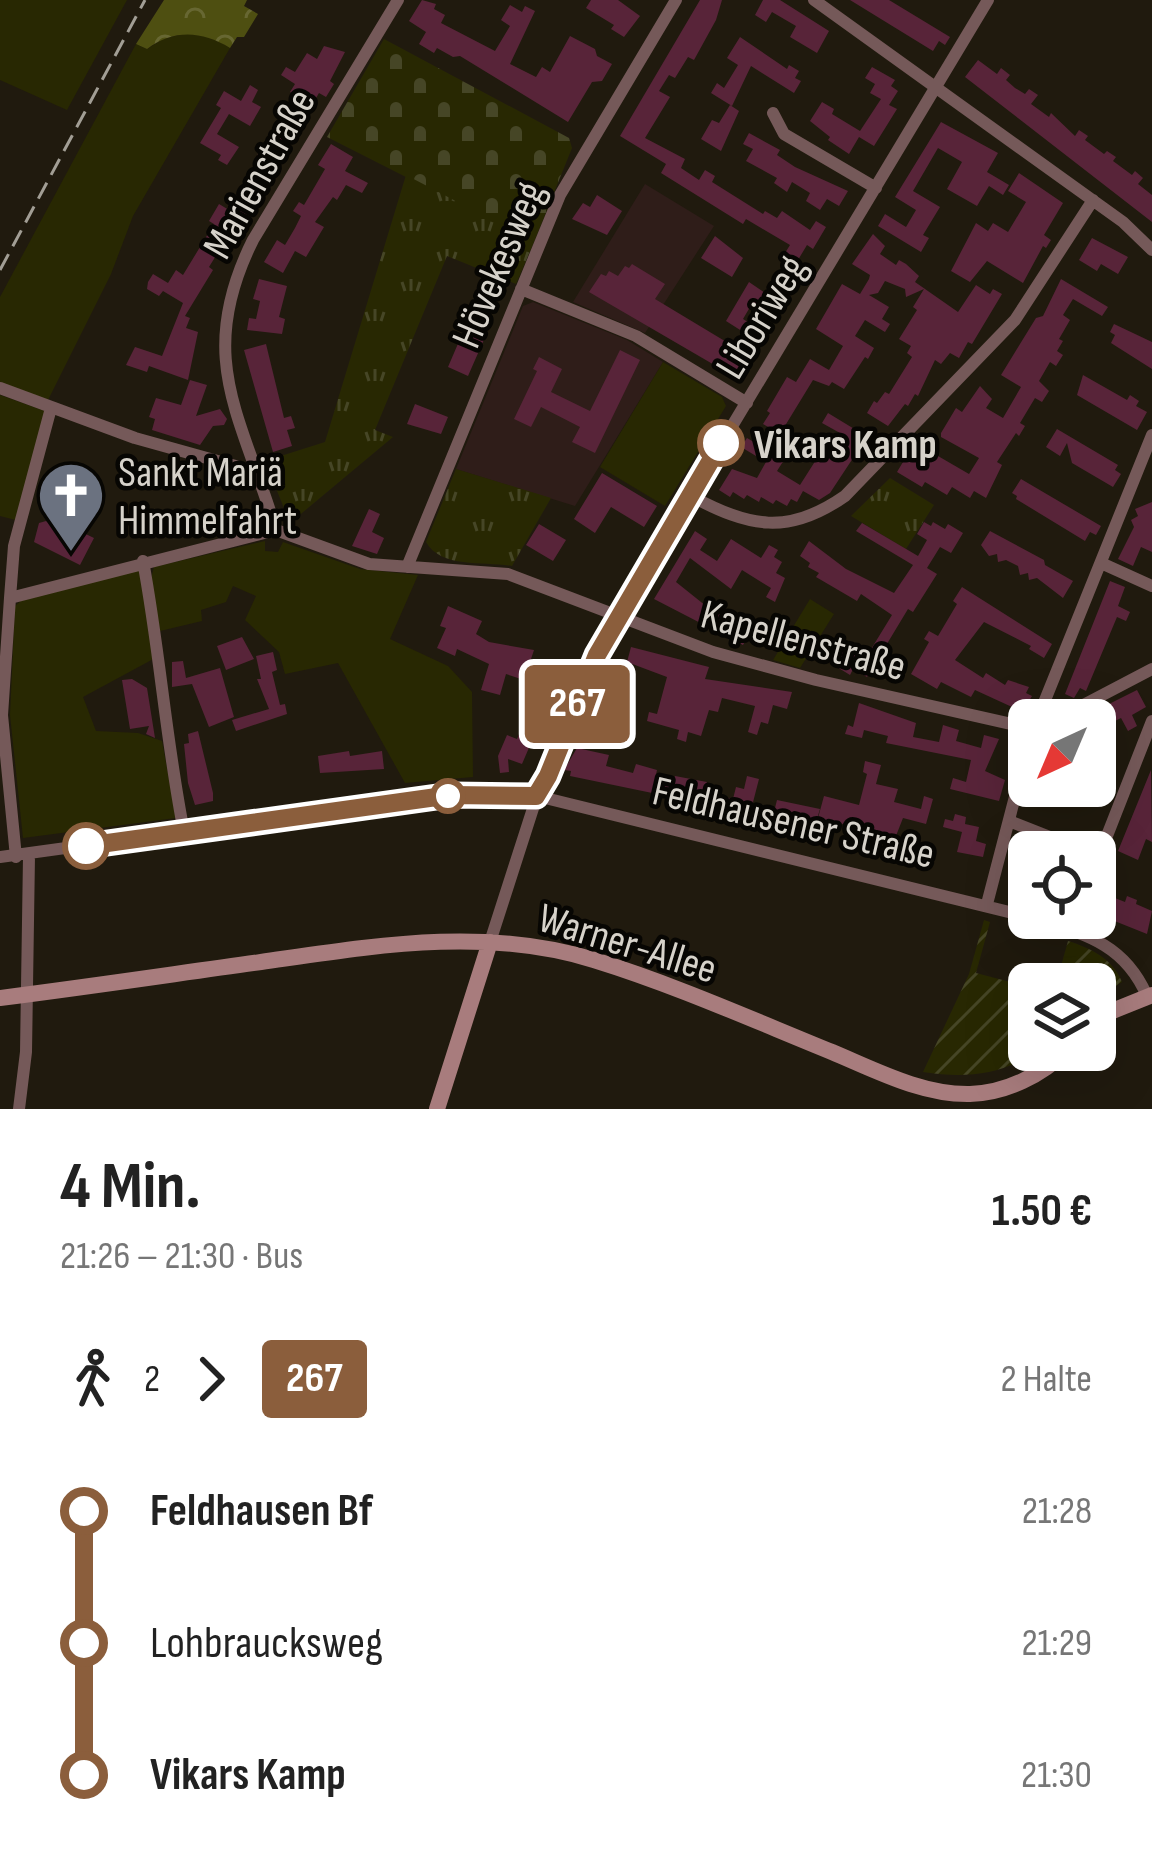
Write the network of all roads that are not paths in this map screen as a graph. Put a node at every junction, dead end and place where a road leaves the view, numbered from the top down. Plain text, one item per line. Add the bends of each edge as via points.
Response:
1 (398, 0) edge
2 (676, 0) edge
3 (814, 0) edge
4 (988, 0) edge
5 (938, 85) junction
6 (773, 113) dead end
7 (876, 188) junction
8 (1094, 200) junction
9 (1152, 250) edge
10 (521, 289) junction
11 (0, 388) edge
12 (747, 403) junction
13 (51, 408) junction
14 (1152, 435) edge
15 (1148, 456) edge
16 (256, 472) junction
17 (691, 496) junction
18 (276, 530) junction
19 (143, 561) junction
20 (1101, 562) junction
21 (407, 567) junction
22 (1152, 586) edge
23 (10, 598) junction
24 (618, 616) junction
25 (1152, 669) edge
26 (1046, 699) edge
27 (1095, 699) edge
28 (1152, 721) edge
29 (1008, 723) edge
30 (536, 796) junction
31 (1013, 807) edge
32 (1009, 821) junction
33 (1035, 831) edge
34 (1108, 831) edge
35 (184, 832) junction
36 (23, 856) junction
37 (0, 857) edge
38 (987, 904) junction
39 (1008, 910) edge
40 (1090, 939) edge
41 (490, 942) junction
42 (27, 995) junction
43 (1149, 996) edge
44 (0, 998) edge
45 (1116, 1010) edge
46 (1040, 1071) edge
47 (19, 1109) edge
48 (437, 1109) edge

1 - 16 street, Marienstraße via 233,279 224,360
2 - 10 street, Hövekesweg via 560,195
3 - 5 street
4 - 5 street, Liboriweg
5 - 7 street, Liboriweg
5 - 8 street
6 - 7 street via 784,134
7 - 12 street, Liboriweg
8 - 9 street
8 - 17 street via 1015,320 845,496 811,517 774,523 745,522
10 - 12 street via 636,337
10 - 21 street, Hövekesweg
11 - 13 street
12 - 17 street, Liboriweg
13 - 16 street
13 - 23 street via 14,546
14 - 15 street
15 - 20 street
16 - 18 street, Marienstraße
17 - 24 street, Liboriweg
18 - 19 street
18 - 21 street, Kapellenstraße via 369,564
19 - 23 street
19 - 35 street
20 - 22 street
20 - 26 street
21 - 24 street, Kapellenstraße via 508,574
23 - 36 street via 2,715
24 - 29 street, Kapellenstraße via 774,669
24 - 30 street, Liboriweg
25 - 27 street
28 - 34 street
30 - 35 street, Feldhausener Straße via 451,795
30 - 38 street, Feldhausener Straße
30 - 41 street, Liboriweg
31 - 32 street
32 - 33 street
32 - 38 street
35 - 36 street, Feldhausener Straße
36 - 37 street, Feldhausener Straße
36 - 42 street
38 - 39 street, Feldhausener Straße
40 - 43 street, Feldhausener Straße via 1129,963
41 - 42 street, Warner-Allee via 396,943
41 - 46 street, Warner-Allee via 626,970 942,1092 1012,1085
41 - 48 street
42 - 44 street, Warner-Allee
42 - 47 street
43 - 45 street

